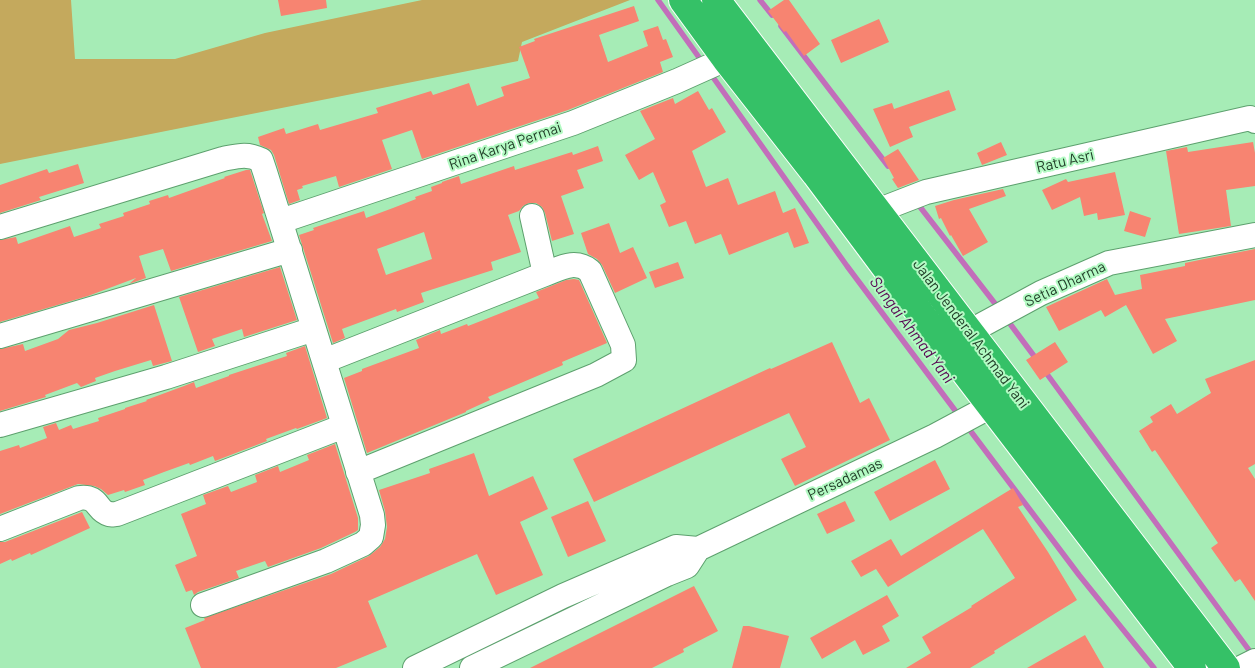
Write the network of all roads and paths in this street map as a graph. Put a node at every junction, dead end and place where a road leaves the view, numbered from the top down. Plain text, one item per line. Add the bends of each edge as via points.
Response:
1 (683, 0) edge
2 (716, 0) edge
3 (726, 58) junction
4 (1255, 121) edge
5 (825, 164) junction
6 (877, 211) junction
7 (532, 216) dead end
8 (281, 221) junction
9 (0, 227) edge
10 (1255, 235) edge
11 (290, 250) junction
12 (545, 274) junction
13 (314, 329) junction
14 (969, 332) junction
15 (0, 336) edge
16 (324, 361) junction
17 (991, 406) junction
18 (0, 425) edge
19 (344, 426) junction
20 (358, 472) junction
21 (0, 529) edge
22 (698, 549) junction
23 (203, 605) dead end
24 (1255, 661) edge
25 (415, 668) edge
26 (472, 668) edge
27 (1192, 668) edge
28 (1226, 668) edge
29 (1241, 668) edge

1 - 3 highway, Jalan Jenderal Achmad Yani
2 - 5 highway, Jalan Jenderal Achmad Yani
3 - 5 highway, Jalan Jenderal Achmad Yani
3 - 8 street, Rina Karya Permai via 573,123
4 - 6 street, Ratu Asri via 1250,118 926,192
5 - 6 highway, Jalan Jenderal Achmad Yani
5 - 17 highway, Jalan Jenderal Achmad Yani via 919,312
6 - 14 highway, Jalan Jenderal Achmad Yani
7 - 12 street
8 - 9 street via 261,160 240,155
8 - 11 street
10 - 14 street, Setia Dharma via 1109,263 1041,293
11 - 13 street
11 - 15 street
12 - 16 street
12 - 20 street via 579,265 590,271 623,345 624,360 596,375
13 - 16 street
13 - 18 street via 166,377
14 - 28 highway, Jalan Jenderal Achmad Yani
16 - 19 street
17 - 22 street, Persadamas
17 - 27 highway, Jalan Jenderal Achmad Yani
19 - 20 street
19 - 21 street via 118,514 108,514 86,497
20 - 23 street via 373,525 371,537 363,544 326,561
22 - 25 street via 676,546 563,596
22 - 26 street via 687,566
24 - 29 street

